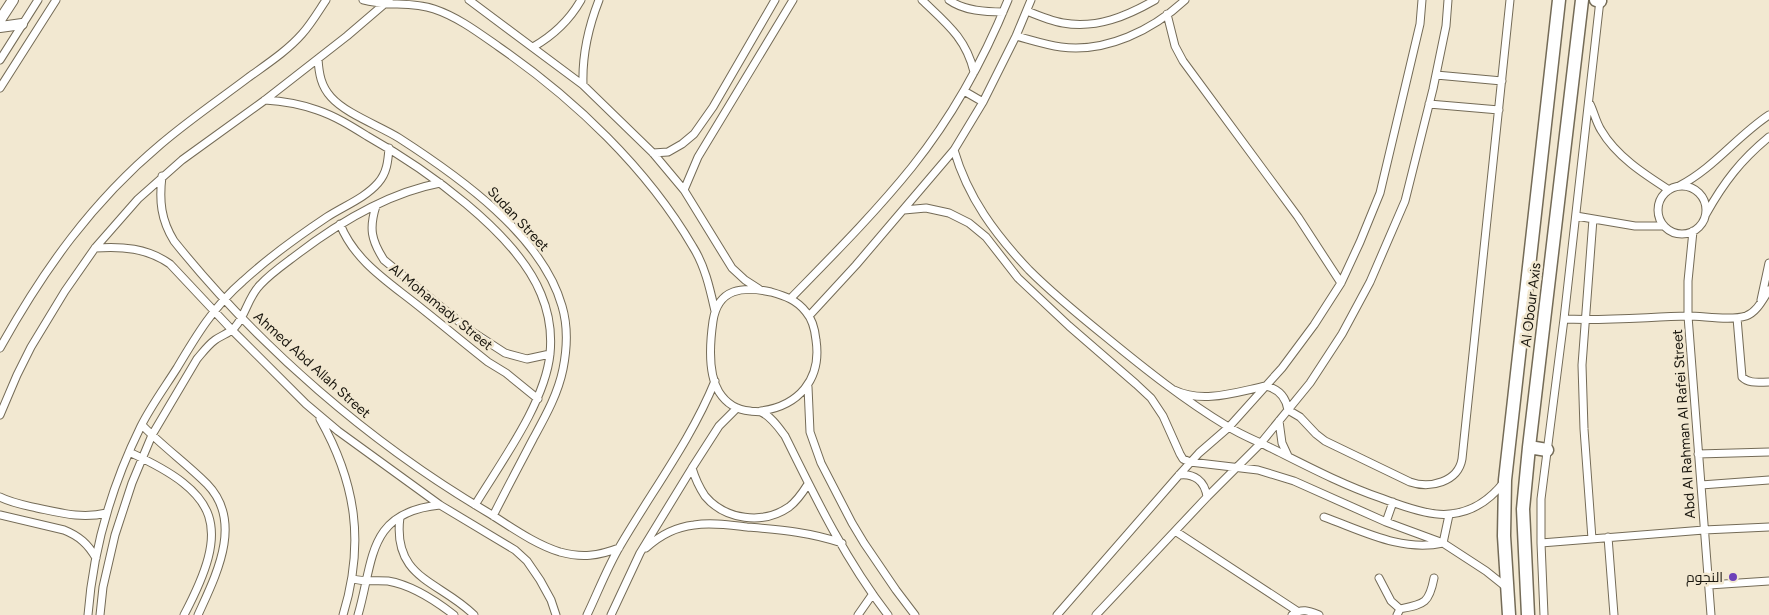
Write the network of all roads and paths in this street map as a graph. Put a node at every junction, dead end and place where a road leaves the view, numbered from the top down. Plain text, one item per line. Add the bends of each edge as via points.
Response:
1 (13, 0) edge
2 (38, 0) edge
3 (56, 0) edge
4 (326, 0) edge
5 (363, 0) edge
6 (469, 0) edge
7 (582, 0) edge
8 (600, 0) edge
9 (775, 0) edge
10 (793, 0) edge
11 (922, 0) edge
12 (949, 0) edge
13 (1008, 0) edge
14 (1031, 0) edge
15 (1155, 0) edge
16 (1184, 0) edge
17 (1422, 0) edge
18 (1448, 0) edge
19 (1510, 0) edge
20 (1559, 0) edge
21 (1582, 0) edge
22 (1599, 0) edge
23 (388, 1) edge
24 (1026, 11) junction
25 (1003, 12) junction
26 (1167, 14) junction
27 (0, 20) edge
28 (22, 24) junction
29 (0, 27) edge
30 (1016, 36) junction
31 (533, 47) junction
32 (318, 59) junction
33 (0, 60) edge
34 (974, 72) junction
35 (1436, 75) junction
36 (1502, 81) junction
37 (583, 85) junction
38 (0, 88) edge
39 (964, 91) junction
40 (265, 100) junction
41 (983, 102) junction
42 (1590, 102) junction
43 (1430, 104) junction
44 (1499, 110) junction
45 (1769, 115) edge
46 (1769, 137) edge
47 (388, 148) junction
48 (954, 150) junction
49 (653, 153) junction
50 (162, 176) junction
51 (440, 183) junction
52 (1678, 186) junction
53 (684, 190) junction
54 (1669, 190) junction
55 (376, 206) junction
56 (904, 210) junction
57 (1576, 216) junction
58 (1704, 218) junction
59 (1593, 219) junction
60 (340, 224) junction
61 (1664, 226) junction
62 (1693, 231) junction
63 (95, 248) junction
64 (1769, 263) edge
65 (1341, 283) junction
66 (762, 290) junction
67 (1769, 290) edge
68 (791, 298) junction
69 (224, 299) junction
70 (1760, 303) junction
71 (715, 311) junction
72 (213, 312) junction
73 (809, 316) junction
74 (1688, 316) junction
75 (241, 317) junction
76 (1737, 318) junction
77 (1564, 319) junction
78 (1584, 320) junction
79 (232, 330) junction
80 (0, 348) edge
81 (550, 354) junction
82 (715, 381) junction
83 (1769, 382) edge
84 (1266, 386) junction
85 (808, 387) junction
86 (1174, 390) junction
87 (538, 399) junction
88 (737, 408) junction
89 (1288, 410) junction
90 (761, 412) junction
91 (317, 414) junction
92 (0, 415) edge
93 (1279, 421) junction
94 (142, 425) junction
95 (1229, 428) junction
96 (152, 435) junction
97 (1262, 443) junction
98 (1529, 447) junction
99 (1546, 450) junction
100 (129, 452) junction
101 (1769, 452) edge
102 (1698, 454) junction
103 (1288, 457) junction
104 (142, 458) junction
105 (1190, 462) junction
106 (692, 468) junction
107 (1236, 468) junction
108 (1179, 475) junction
109 (1505, 480) junction
110 (1769, 480) edge
111 (808, 484) junction
112 (1701, 485) junction
113 (0, 497) edge
114 (1207, 497) junction
115 (1393, 502) junction
116 (440, 505) junction
117 (475, 505) junction
118 (106, 513) junction
119 (0, 515) edge
120 (1449, 515) junction
121 (493, 516) junction
122 (400, 517) junction
123 (1324, 517) dead end
124 (1386, 522) junction
125 (1769, 527) edge
126 (1704, 530) junction
127 (1174, 531) junction
128 (1608, 538) junction
129 (1592, 539) junction
130 (1443, 543) junction
131 (1541, 543) junction
132 (842, 544) junction
133 (619, 548) junction
134 (640, 553) junction
135 (96, 558) junction
136 (1379, 578) dead end
137 (1434, 578) dead end
138 (353, 579) junction
139 (1769, 581) edge
140 (366, 582) junction
141 (1709, 585) junction
142 (1506, 587) junction
143 (872, 595) junction
144 (1398, 612) edge
145 (1295, 613) edge
146 (88, 615) edge
147 (100, 615) edge
148 (184, 615) edge
149 (198, 615) edge
150 (343, 615) edge
151 (358, 615) edge
152 (454, 615) edge
153 (474, 615) edge
154 (556, 615) edge
155 (587, 615) edge
156 (611, 615) edge
157 (858, 615) edge
158 (888, 615) edge
159 (915, 615) edge
160 (1057, 615) edge
161 (1096, 615) edge
162 (1319, 615) edge
163 (1509, 615) edge
164 (1528, 615) edge
165 (1544, 615) edge
166 (1614, 615) edge
167 (1711, 615) edge

1 - 27 main road
2 - 28 street
3 - 38 street
4 - 80 street via 287,49 185,124 113,189 51,264
5 - 23 street via 372,3
6 - 31 street
7 - 31 street via 561,27
8 - 37 street via 585,45
9 - 49 street via 694,134 668,152
10 - 53 street via 698,156
11 - 34 street via 957,34 971,58
12 - 25 street via 977,11
13 - 25 street
14 - 24 street
15 - 24 street via 1129,15 1087,24 1065,23
16 - 26 street
17 - 65 street via 1420,24 1380,193
18 - 35 street
19 - 36 street
20 - 109 highway, Al Obour Axis
21 - 98 highway, Al Obour Axis
22 - 42 street
23 - 32 street
23 - 71 street via 434,9 476,30 570,102 634,167 663,202 694,248
24 - 30 street
25 - 34 street
26 - 30 street via 1136,34 1089,47 1063,48
26 - 65 street via 1183,61 1298,217
28 - 29 main road
28 - 33 street
30 - 41 street
31 - 37 street
32 - 40 street
32 - 121 street, Sudan Street via 324,87 332,98 451,172 470,188 503,217 533,251 555,286 566,328 563,371 549,409
34 - 39 street
35 - 36 street
35 - 43 street
36 - 44 street
37 - 49 street
39 - 41 street
39 - 68 street via 912,167
40 - 47 street, Sudan Street via 326,113
40 - 50 street
41 - 48 street
42 - 54 street via 1601,129 1614,148
42 - 57 street
43 - 44 street
43 - 89 street via 1405,201 1370,282 1342,334
44 - 89 street via 1459,468 1436,484 1425,486 1415,483 1324,441 1300,416
45 - 52 street via 1703,172
46 - 58 street via 1734,169
47 - 51 street, Sudan Street
47 - 69 street via 385,172 370,191 303,234 243,280
48 - 56 street
48 - 86 street via 969,190 1011,250 1086,321
49 - 53 street
50 - 63 street
50 - 69 street, Ahmed Abd Allah Street via 161,213 167,230
51 - 55 street via 407,191
51 - 81 street, Sudan Street via 492,228 531,275 548,313
52 - 54 street
52 - 58 street via 1692,189 1702,198
53 - 66 street via 732,268
54 - 61 street via 1658,206
55 - 60 street
55 - 81 street, Al Mohamady Street via 372,234 384,260 468,329 505,353 527,359
56 - 73 street
56 - 105 street via 926,208 949,213 986,237 1018,278 1151,398 1180,454
57 - 59 street
57 - 77 street
58 - 62 street
59 - 61 street via 1635,226
59 - 78 street
60 - 75 street via 265,279 253,293
60 - 87 street, Al Mohamady Street via 353,249 374,270
61 - 62 street via 1678,234
62 - 74 street, Abd Al Rahman Al Rafei Street
63 - 72 street, Ahmed Abd Allah Street via 138,249 160,258 170,264
63 - 92 street via 31,347
64 - 70 street
65 - 84 street via 1314,325
66 - 68 street
66 - 71 street via 736,290 727,294
67 - 70 street
68 - 73 street
69 - 72 street
69 - 75 street, Ahmed Abd Allah Street
70 - 76 street via 1755,311
71 - 82 street via 712,334
72 - 79 street, Ahmed Abd Allah Street
72 - 94 street
73 - 85 street via 815,331 817,360
74 - 76 street
74 - 78 street
74 - 102 street, Abd Al Rahman Al Rafei Street
75 - 79 street
75 - 117 street, Ahmed Abd Allah Street via 347,415
76 - 83 street via 1742,377 1746,381
77 - 78 street
77 - 99 street
78 - 129 street via 1582,408
79 - 91 street, Ahmed Abd Allah Street
79 - 96 street via 214,340 201,354
81 - 87 street, Sudan Street
82 - 88 street via 723,397
82 - 133 street via 691,434
84 - 86 street via 1200,397
84 - 89 street via 1280,392
84 - 95 street
85 - 90 street via 782,406
85 - 159 street via 810,432 821,463 860,536
86 - 95 street
87 - 117 street, Sudan Street
88 - 90 street
88 - 106 street via 719,426
89 - 93 street
90 - 111 street via 785,436
91 - 116 street, Ahmed Abd Allah Street
91 - 138 street via 332,439 350,493 356,550
93 - 97 street
93 - 103 street
94 - 96 street
94 - 100 street
95 - 97 street
95 - 105 street
96 - 104 street
96 - 149 street via 208,485 223,512 226,542
97 - 103 street
97 - 107 street
98 - 99 highway
98 - 164 highway, Al Obour Axis via 1524,509
99 - 131 street
100 - 104 street
100 - 118 street
101 - 102 street
102 - 112 street, Abd Al Rahman Al Rafei Street
103 - 115 street via 1358,490
104 - 147 street via 122,508 103,587
104 - 148 street via 193,490 210,520 212,540
105 - 107 street
105 - 108 street
106 - 111 street via 701,490 717,507 745,518 760,518 789,507
106 - 134 street
107 - 114 street
107 - 124 street via 1285,478
108 - 114 street via 1198,479 1205,487
108 - 160 street
109 - 120 street via 1490,498 1469,510
109 - 142 highway, Al Obour Axis
110 - 112 street
111 - 132 street
112 - 126 street, Abd Al Rahman Al Rafei Street
113 - 118 street via 12,503 67,515
114 - 127 street
115 - 120 street
115 - 124 street
116 - 122 street via 426,506
116 - 154 street, Ahmed Abd Allah Street via 502,541 527,561 551,600
117 - 121 street, Ahmed Abd Allah Street
118 - 135 street
119 - 135 street via 64,530 74,535
120 - 130 street
121 - 133 street, Ahmed Abd Allah Street via 560,552 580,556 601,555
122 - 140 street via 378,539
122 - 153 street via 399,540 407,562 423,578
123 - 130 street via 1392,542 1427,546
124 - 130 street
125 - 126 street
126 - 128 street
126 - 141 street, Abd Al Rahman Al Rafei Street
127 - 145 street
127 - 161 street
128 - 129 street
128 - 166 street
129 - 131 street
130 - 142 street
131 - 165 street
132 - 134 street via 798,531 708,523 664,534
132 - 143 street
133 - 155 street
134 - 156 street
135 - 146 street
136 - 144 street
137 - 144 street via 1431,594 1421,605
138 - 140 street
138 - 150 street
139 - 141 street
140 - 151 street
140 - 152 street via 399,584 429,598
141 - 167 street, Abd Al Rahman Al Rafei Street
142 - 163 highway, Al Obour Axis
143 - 157 street
143 - 158 street
145 - 162 street via 1307,610

